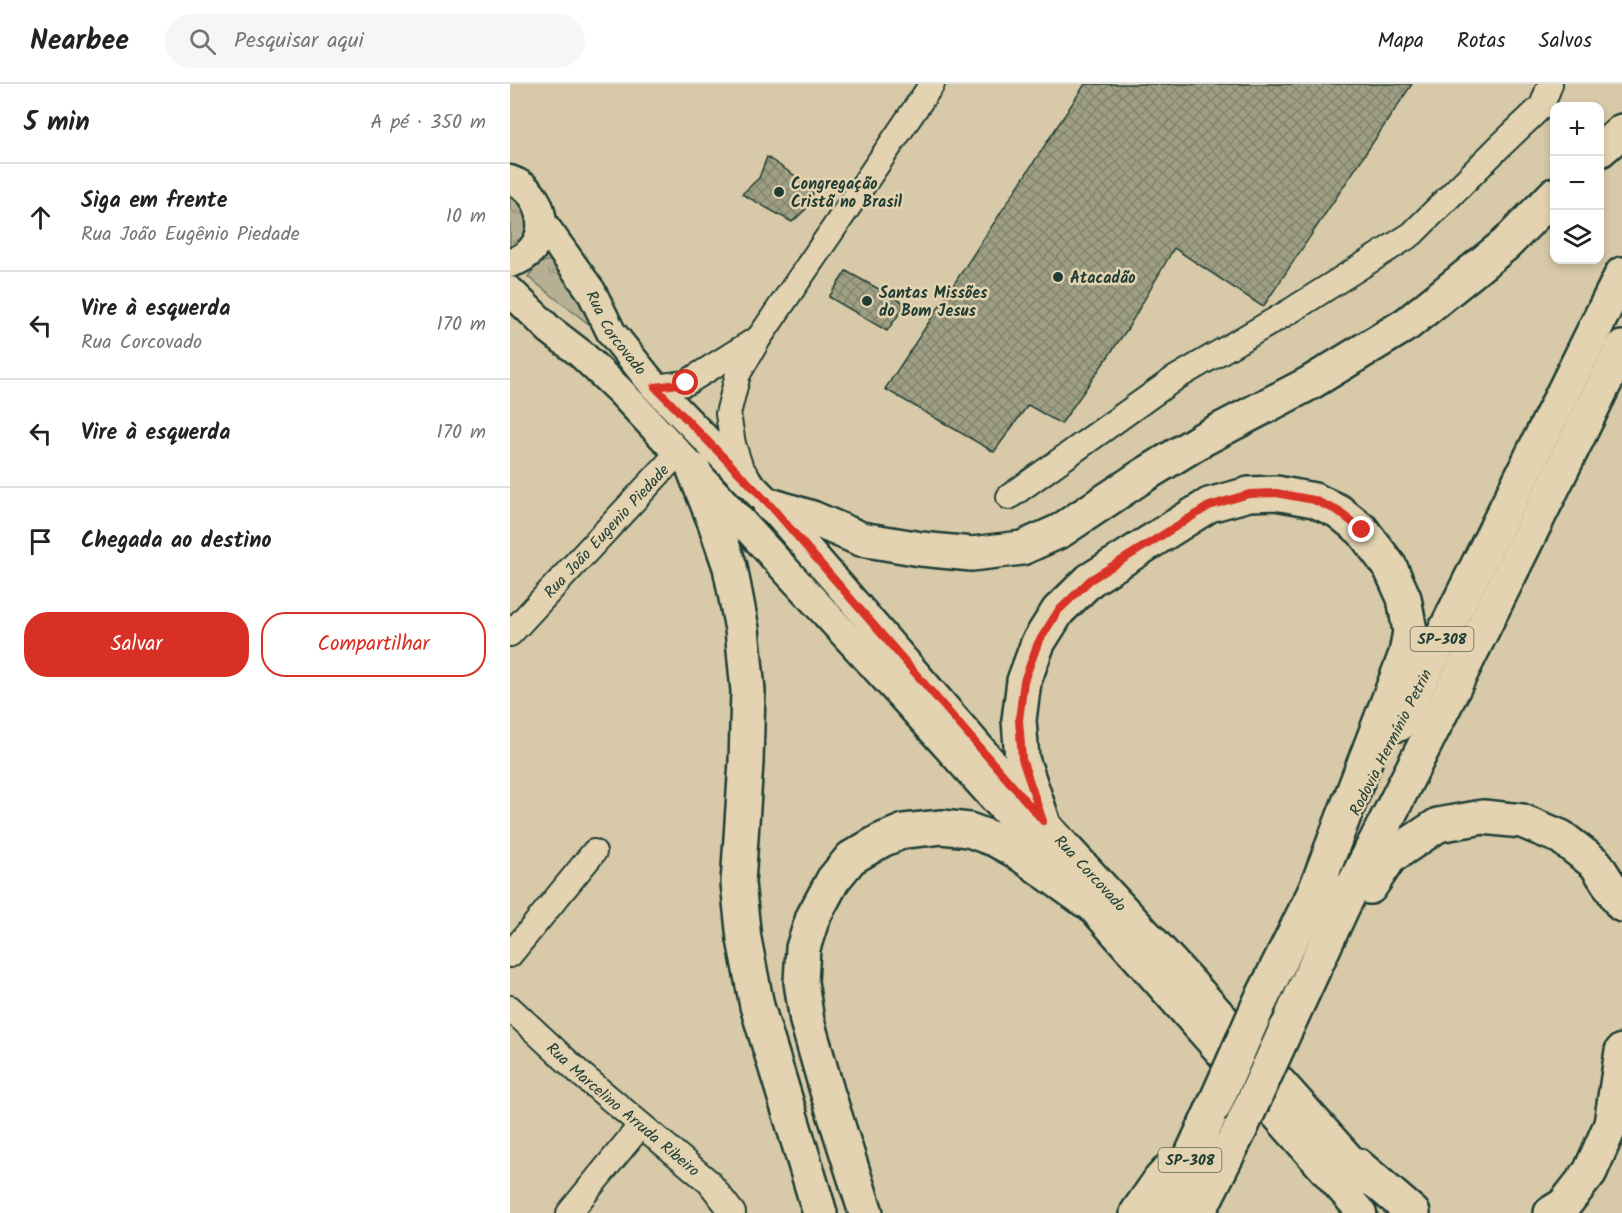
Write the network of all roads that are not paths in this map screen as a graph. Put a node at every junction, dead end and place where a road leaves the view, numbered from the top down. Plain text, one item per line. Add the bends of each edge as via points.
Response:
1 (932, 84) edge
2 (1550, 84) edge
3 (1622, 131) edge
4 (1604, 146) edge
5 (511, 180) edge
6 (1550, 199) edge
7 (542, 221) junction
8 (510, 263) edge
9 (1622, 274) edge
10 (510, 291) edge
11 (759, 338) junction
12 (1622, 348) edge
13 (655, 387) junction
14 (686, 462) junction
15 (762, 496) junction
16 (1009, 497) dead end
17 (510, 634) edge
18 (1043, 821) junction
19 (594, 852) dead end
20 (1314, 894) junction
21 (1086, 900) junction
22 (1622, 905) edge
23 (510, 955) edge
24 (1309, 978) junction
25 (510, 1008) edge
26 (1622, 1051) edge
27 (1208, 1120) junction
28 (641, 1125) junction
29 (1357, 1165) junction
30 (568, 1213) edge
31 (734, 1213) edge
32 (820, 1213) edge
33 (866, 1213) edge
34 (1137, 1213) edge
35 (1165, 1213) edge
36 (1198, 1213) edge
37 (1362, 1213) edge
38 (1398, 1213) edge
39 (1413, 1213) edge
40 (1551, 1213) edge

1 - 11 street
2 - 16 street via 1542,106 1412,234 1174,379
3 - 4 main road
5 - 7 street, Rua Corcovado via 530,191
6 - 15 main road via 1506,244 1407,324 1203,439 1060,531 1022,548 972,554 861,539
7 - 8 street via 535,244 526,255
7 - 13 street, Rua Corcovado via 591,291 611,332
9 - 20 main road, Rodovia Hermínio Petrin / SP-308
10 - 14 street, Rua Corcovado via 619,390
11 - 13 street via 686,383
11 - 15 street via 738,374 728,414 740,466
12 - 24 main road, Rodovia Hermínio Petrin / SP-308
13 - 15 street, Rua Corcovado
14 - 17 street, Rua João Eugenio Piedade
14 - 21 street, Rua Corcovado
14 - 32 main road via 715,523 730,567 742,629 748,691 738,883 744,939 757,1006
15 - 18 street, Rua Corcovado
18 - 20 main road via 1022,759 1019,720 1024,681 1038,643 1058,611 1090,580 1209,506 1249,494 1276,493 1314,500 1338,511 1362,530 1390,567 1404,598 1410,631 1406,654
18 - 29 street, Rua Corcovado
19 - 23 street
20 - 27 main road, Rodovia Hermínio Petrin / SP-308, bridge via 1260,1002
21 - 33 main road via 996,840 969,830 942,827 904,831 882,840 851,858 833,880 813,916 802,948 801,982 810,1031
21 - 37 street, Rua Corcovado
22 - 24 main road via 1596,864 1561,837 1522,821 1484,817 1438,825 1390,857
24 - 36 main road, Rodovia Hermínio Petrin / SP-308, bridge
25 - 28 street, Rua Marcelino Arruda Ribeiro
26 - 40 main road via 1611,1124 1590,1172 1564,1205
27 - 34 main road
27 - 35 main road, Rodovia Hermínio Petrin / SP-308
28 - 30 street
28 - 31 street, Rua Marcelino Arruda Ribeiro via 709,1182
29 - 38 street, Rua Corcovado
29 - 39 main road

